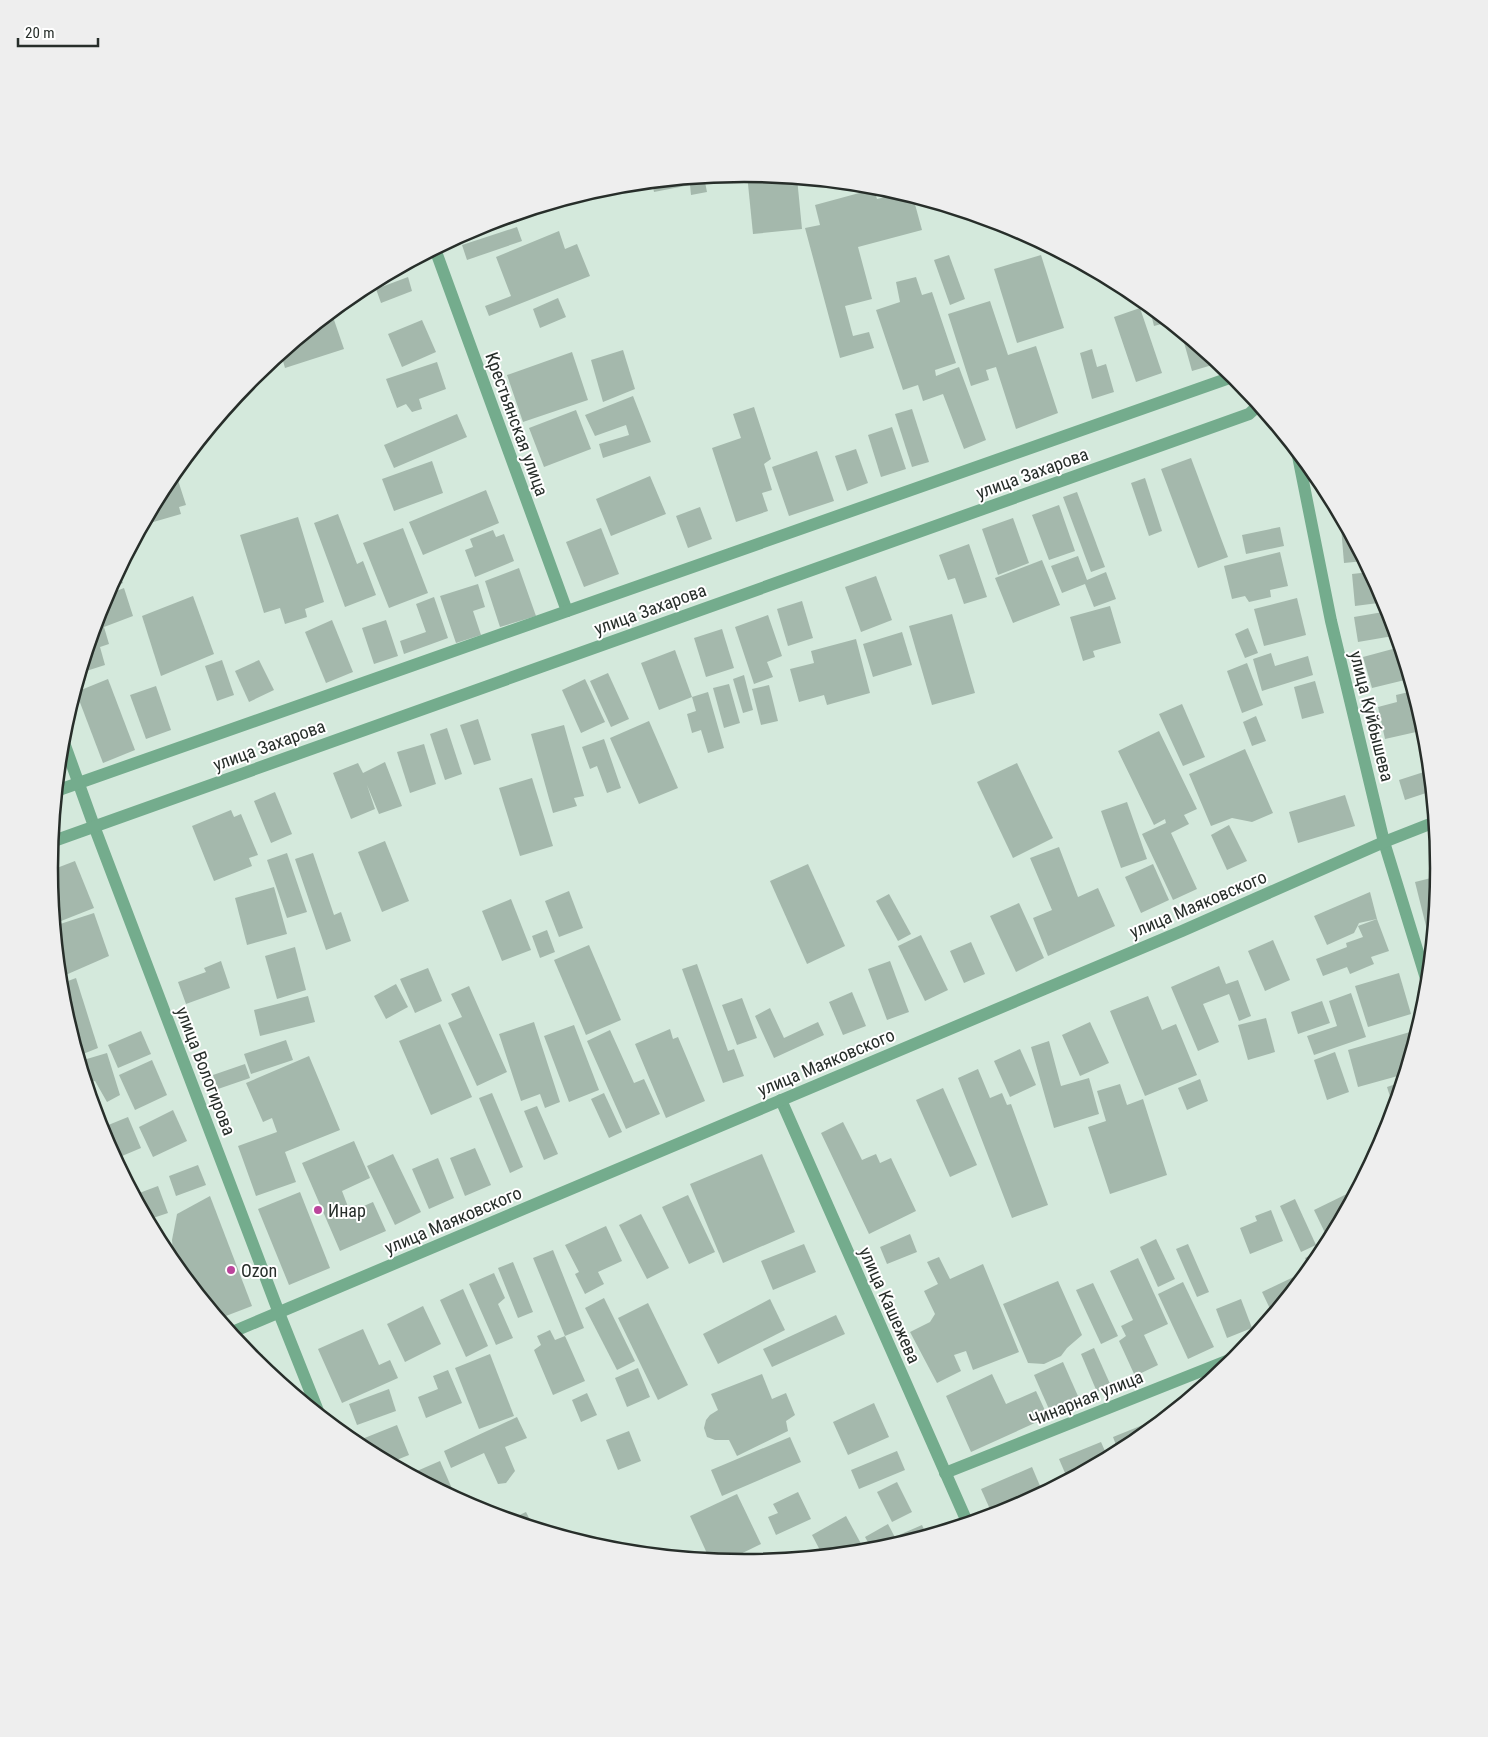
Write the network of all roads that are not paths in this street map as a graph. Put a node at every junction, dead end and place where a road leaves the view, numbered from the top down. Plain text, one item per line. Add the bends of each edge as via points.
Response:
1 (437, 255) edge
2 (1225, 379) edge
3 (1254, 409) edge
4 (1299, 465) edge
5 (566, 611) junction
6 (68, 753) edge
7 (78, 783) junction
8 (62, 789) edge
9 (1429, 824) edge
10 (94, 826) junction
11 (59, 839) edge
12 (1384, 842) junction
13 (1423, 969) edge
14 (781, 1100) junction
15 (279, 1313) junction
16 (237, 1330) edge
17 (1219, 1364) edge
18 (315, 1405) edge
19 (945, 1473) junction
20 (966, 1519) edge

1 - 5 street, Крестьянская улица
2 - 5 street, улица Захарова
3 - 10 street, улица Захарова via 1249,414
4 - 12 street, улица Куйбышева via 1331,621
5 - 7 street, улица Захарова
6 - 7 street, улица Вологирова
7 - 8 street, улица Захарова
7 - 10 street, улица Вологирова
9 - 12 street, улица Маяковского
10 - 11 street, улица Захарова
10 - 15 street, улица Вологирова
12 - 13 street, улица Куйбышева
12 - 14 street, улица Маяковского
14 - 15 street, улица Маяковского
14 - 19 street, улица Кашежева
15 - 16 street, улица Маяковского
15 - 18 street, улица Вологирова
17 - 19 street, Чинарная улица
19 - 20 street, улица Кашежева

